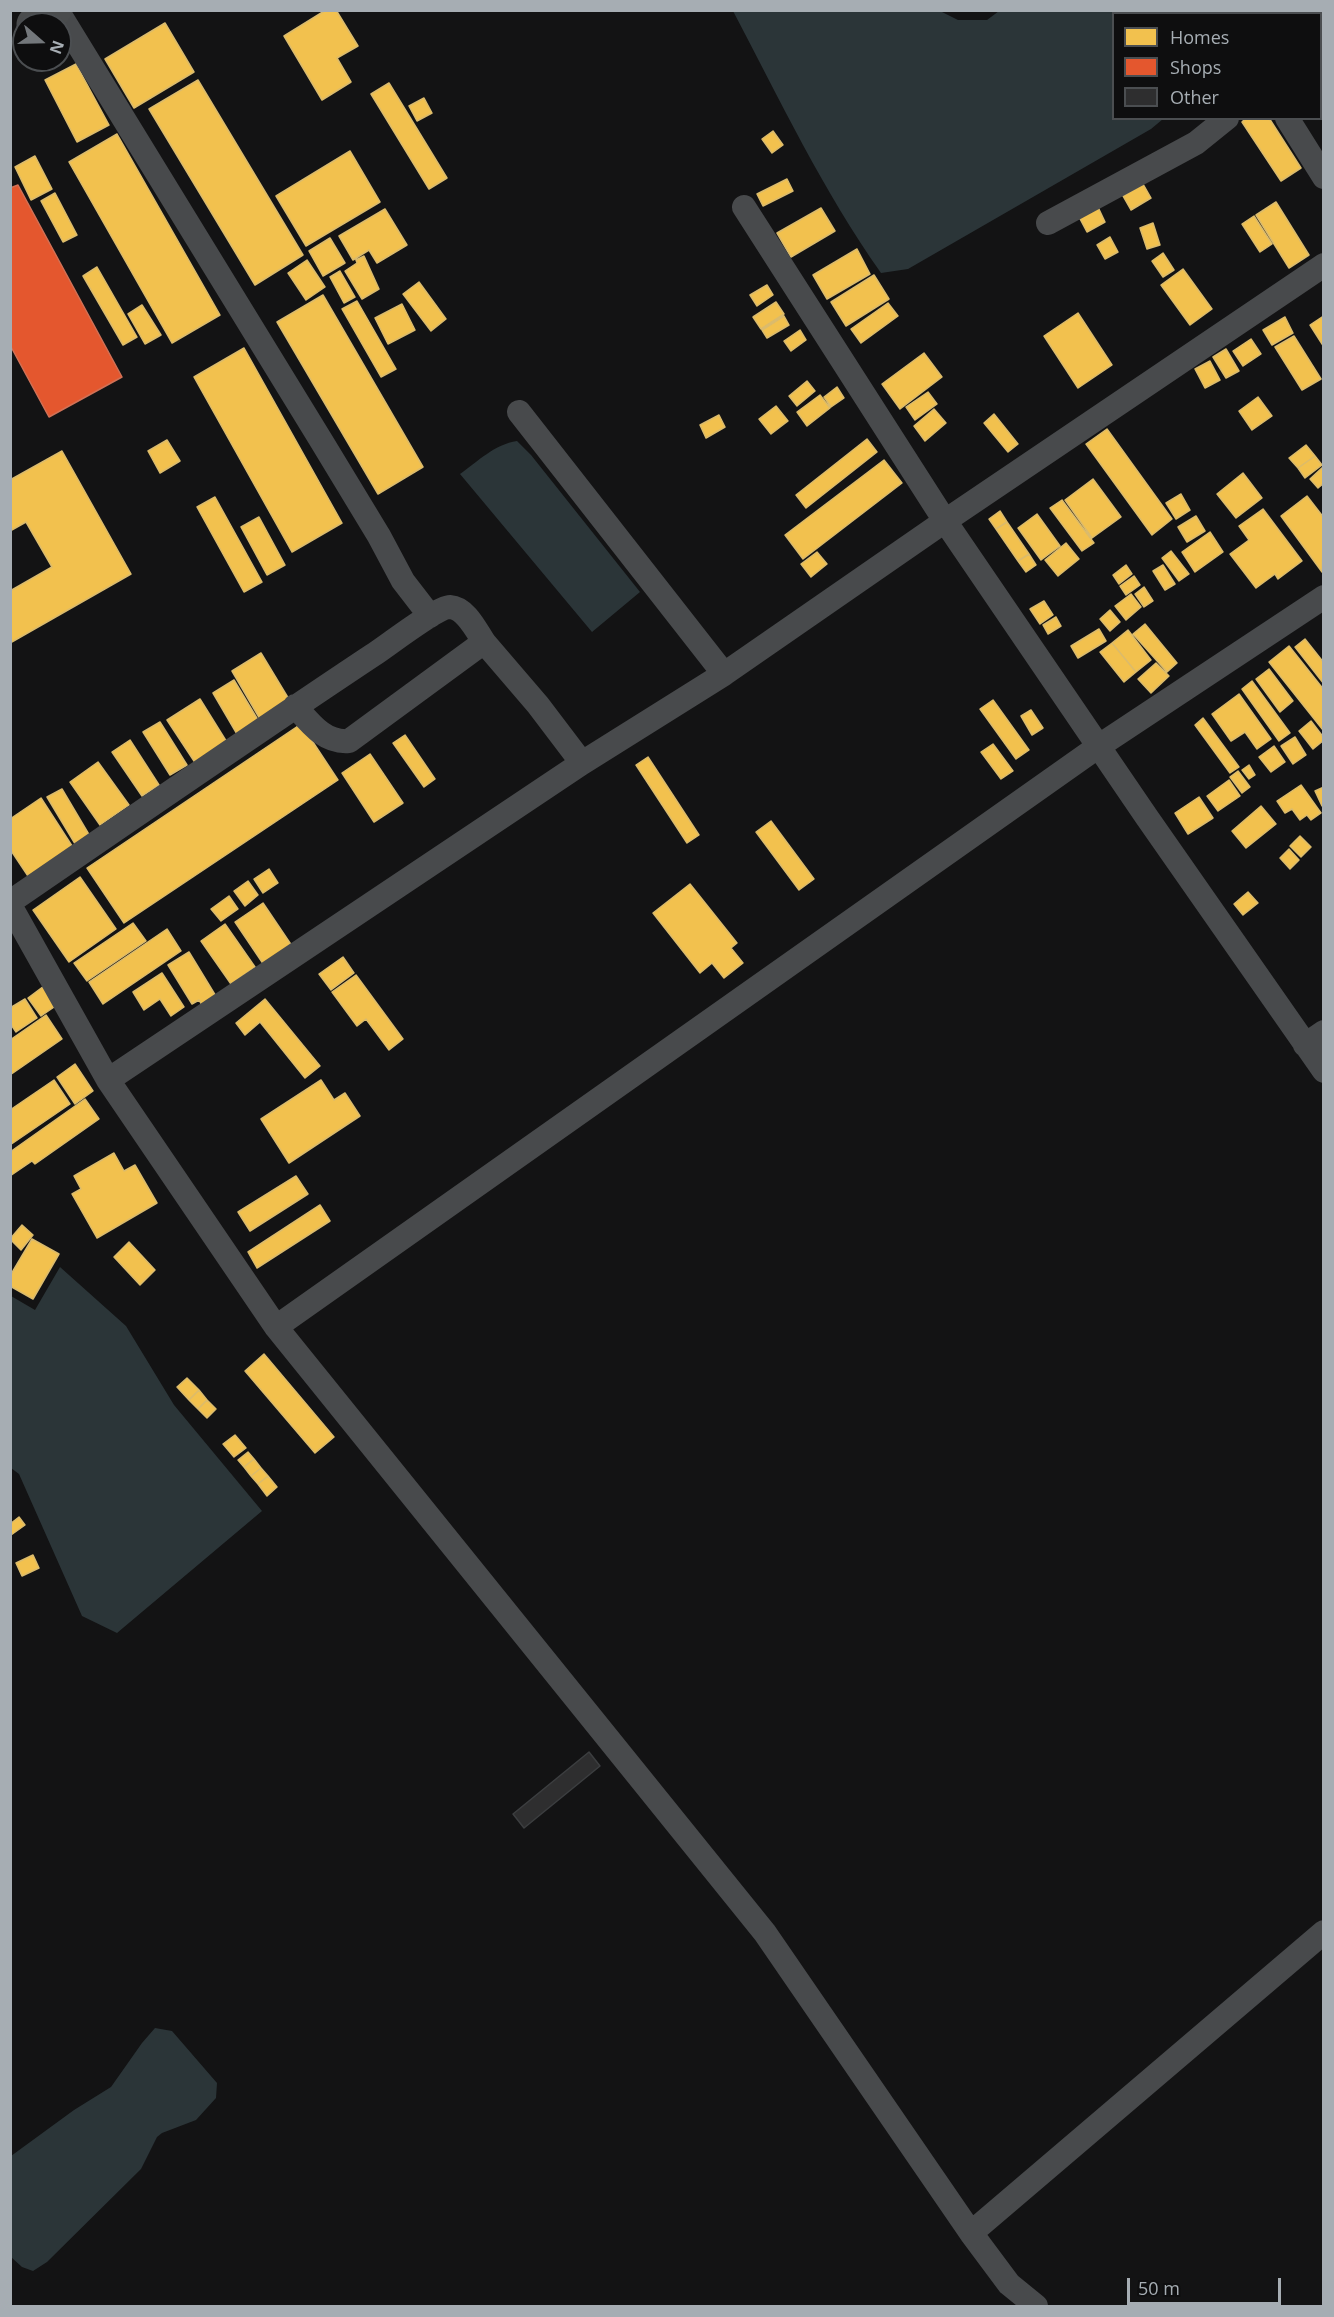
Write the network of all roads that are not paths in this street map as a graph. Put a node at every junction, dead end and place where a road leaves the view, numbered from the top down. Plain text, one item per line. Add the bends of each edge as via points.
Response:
1 (56, 10) edge
2 (1225, 120) edge
3 (1288, 120) edge
4 (1323, 177) edge
5 (744, 207) dead end
6 (1048, 223) dead end
7 (1323, 265) edge
8 (519, 412) dead end
9 (945, 521) junction
10 (1323, 597) edge
11 (430, 615) junction
12 (484, 642) junction
13 (724, 674) junction
14 (295, 706) junction
15 (1100, 747) junction
16 (582, 763) junction
17 (10, 904) edge
18 (1314, 1038) edge
19 (1323, 1071) edge
20 (108, 1080) junction
21 (276, 1327) junction
22 (1323, 1932) edge
23 (971, 2233) junction
24 (1036, 2307) edge

1 - 11 street via 322,441 403,581
2 - 6 street via 1196,143
3 - 4 street
5 - 9 street
7 - 9 street
8 - 13 street
9 - 13 street
9 - 15 street
10 - 15 street
11 - 12 street via 448,607 458,609
11 - 14 street
12 - 14 street via 349,741 328,738
12 - 16 street
13 - 16 street
14 - 17 street
15 - 18 street
15 - 21 street
16 - 20 street
17 - 20 street
18 - 19 street
20 - 21 street
21 - 23 street via 765,1933
22 - 23 street
23 - 24 street via 1009,2284

